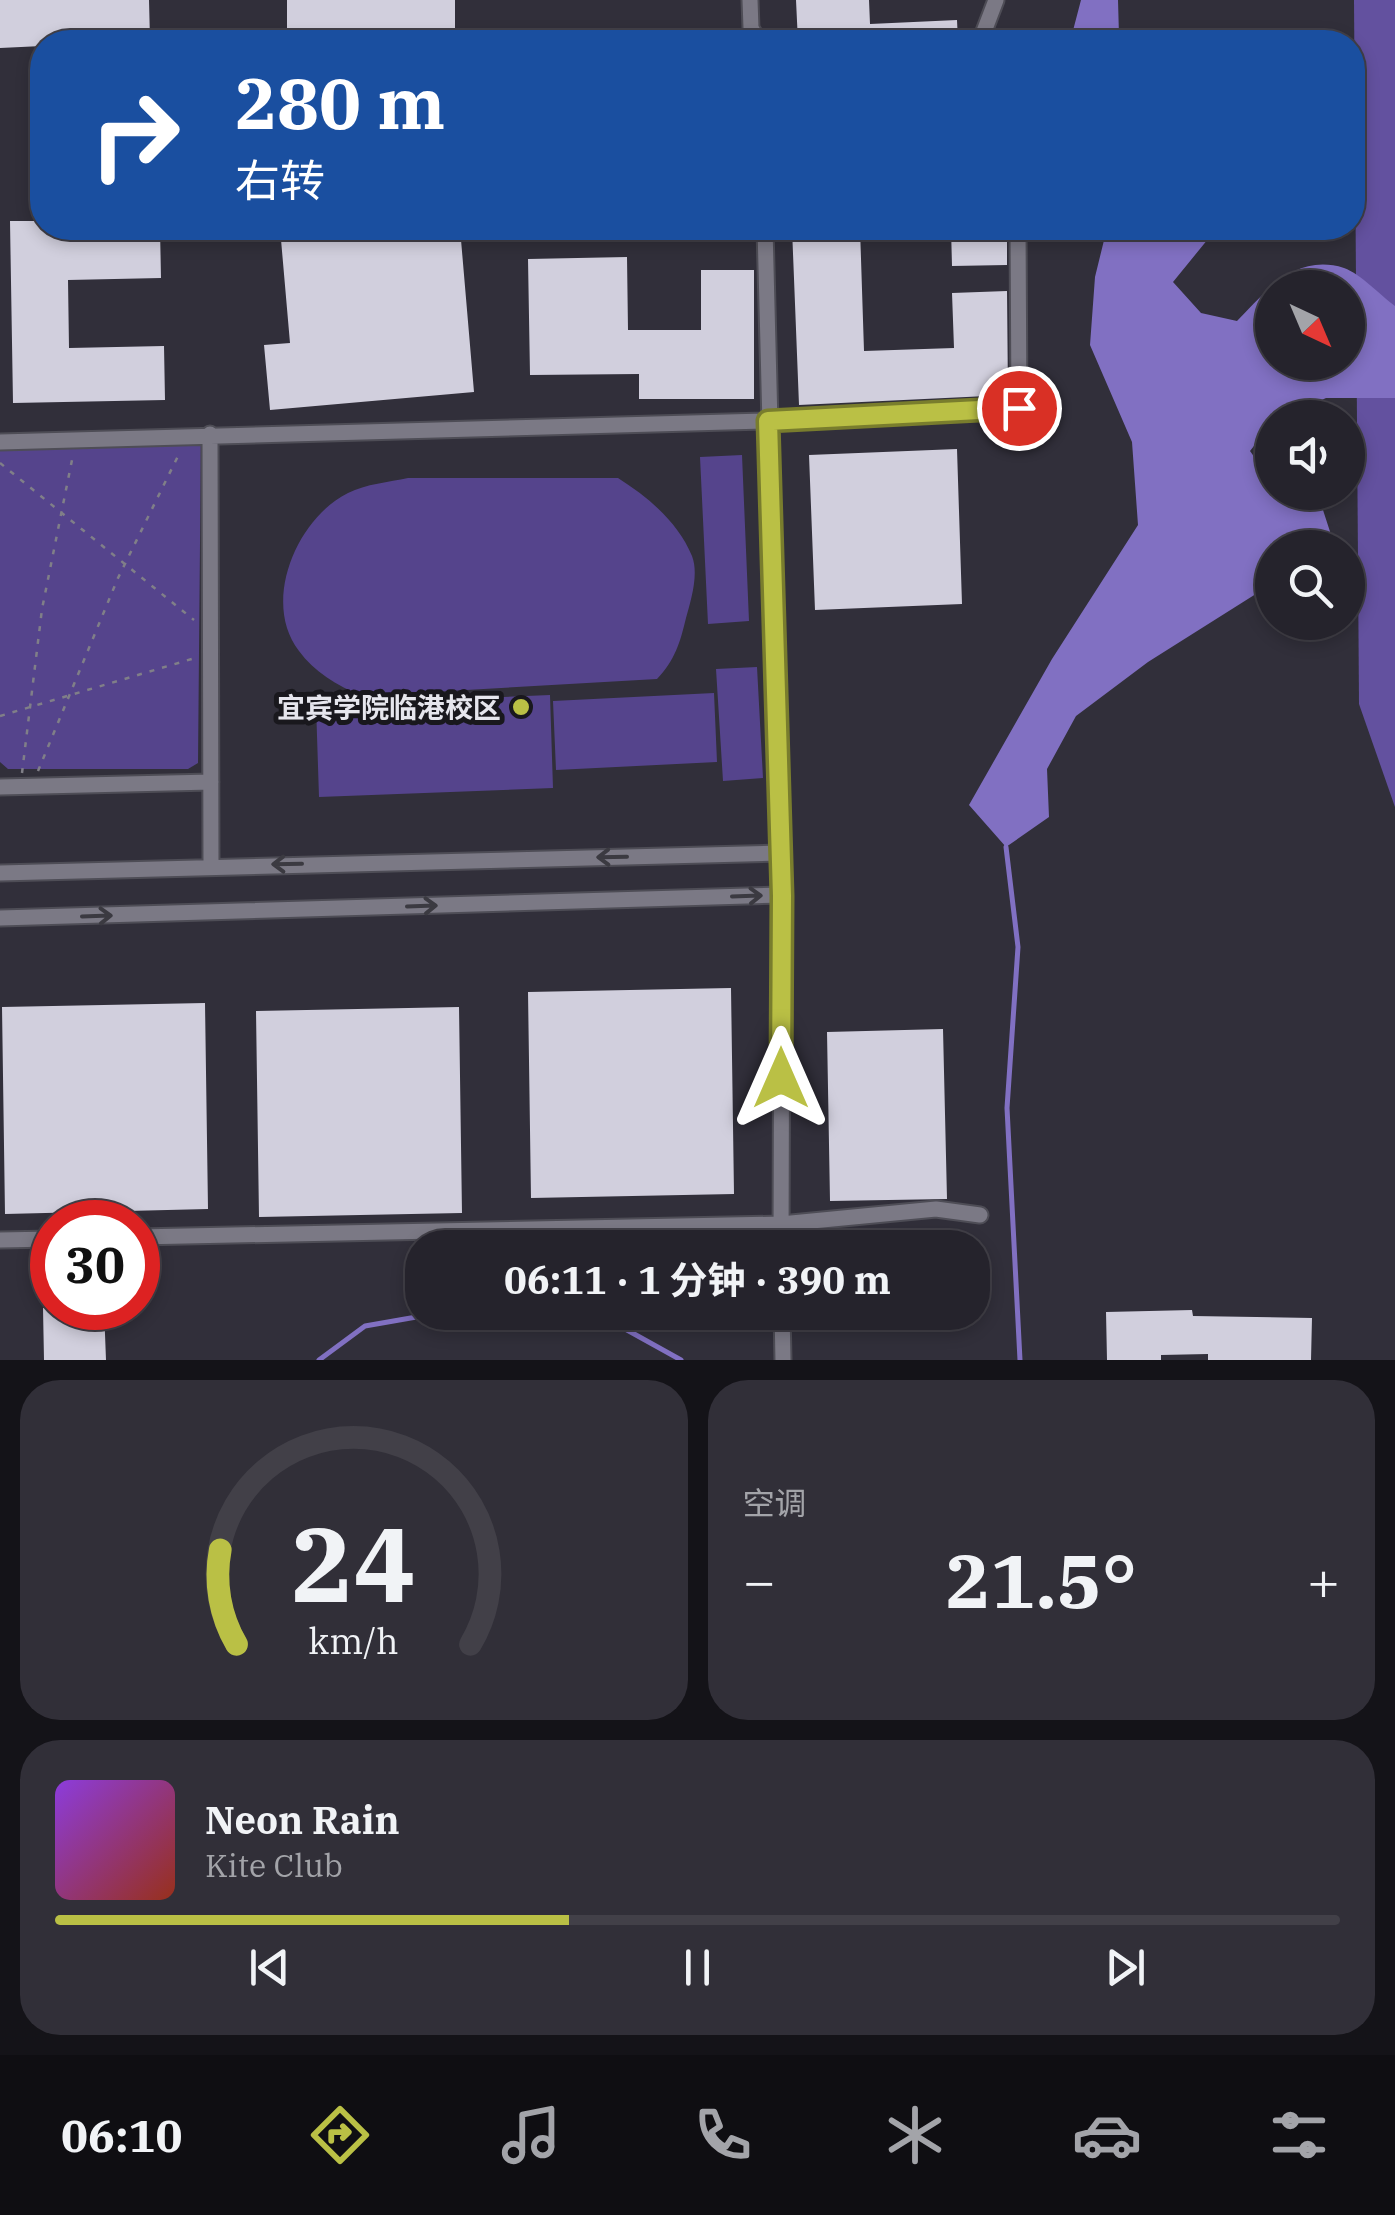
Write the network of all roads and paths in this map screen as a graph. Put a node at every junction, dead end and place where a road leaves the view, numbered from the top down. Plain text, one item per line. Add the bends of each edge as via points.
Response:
1 (750, 0) edge
2 (996, 0) edge
3 (753, 30) edge
4 (985, 30) edge
5 (765, 240) edge
6 (1018, 240) edge
7 (768, 421) junction
8 (190, 434) junction
9 (210, 434) junction
10 (76, 439) junction
11 (0, 442) edge
12 (0, 463) edge
13 (62, 515) junction
14 (124, 564) junction
15 (210, 633) junction
16 (211, 653) junction
17 (69, 696) junction
18 (30, 708) junction
19 (0, 716) edge
20 (211, 782) junction
21 (26, 786) junction
22 (0, 787) edge
23 (780, 853) junction
24 (212, 866) junction
25 (0, 873) edge
26 (782, 896) junction
27 (0, 918) edge
28 (980, 1215) dead end
29 (780, 1224) junction
30 (780, 1230) edge
31 (160, 1237) edge
32 (30, 1239) edge
33 (0, 1240) edge
34 (782, 1330) edge
35 (783, 1360) edge

1 - 3 street
2 - 4 street
5 - 7 street
6 - 7 street via 1019,408
7 - 9 street
7 - 23 street
8 - 9 street
8 - 10 street
8 - 14 path
9 - 15 street
10 - 11 street
10 - 13 path
12 - 13 path
13 - 14 path
13 - 18 path
14 - 15 path
14 - 17 path
15 - 16 street
16 - 17 path
16 - 20 street
17 - 18 path
17 - 21 path
18 - 19 path
18 - 21 path
20 - 21 street
20 - 24 street
21 - 22 street
23 -> 24 street
23 - 26 street
24 - 25 street
27 -> 26 street
26 - 29 street
28 - 29 street via 936,1209
29 - 30 street
29 - 31 street
32 - 33 street
34 - 35 street

